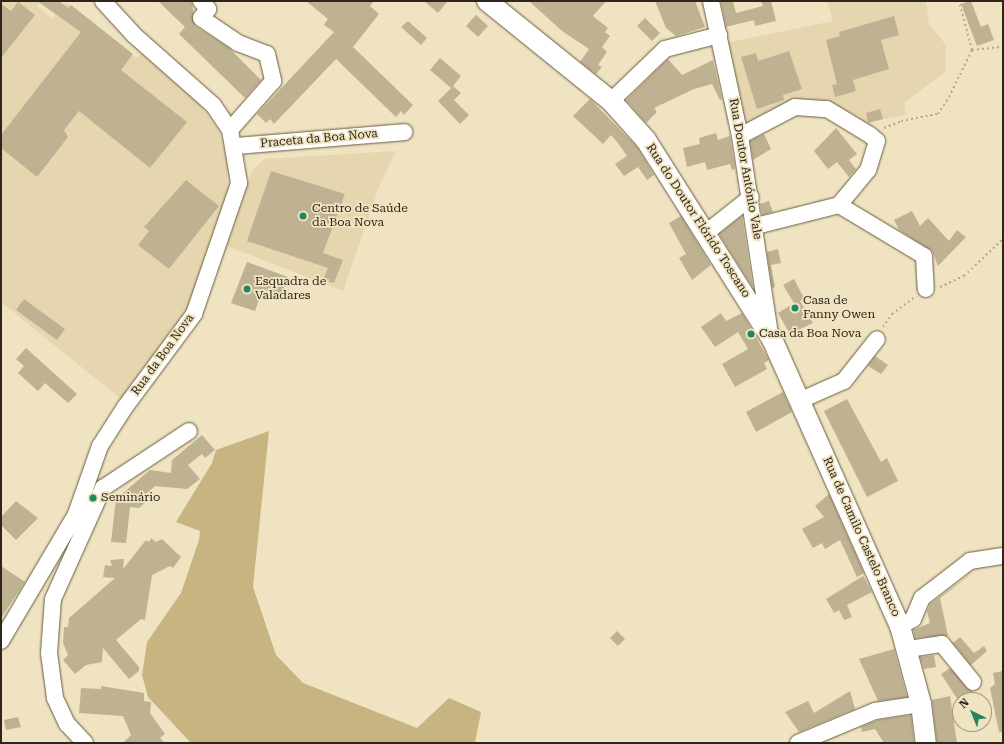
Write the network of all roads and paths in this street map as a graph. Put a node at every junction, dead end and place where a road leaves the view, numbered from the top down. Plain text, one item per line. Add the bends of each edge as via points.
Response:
1 (103, 1) edge
2 (201, 1) edge
3 (487, 1) edge
4 (710, 1) edge
5 (959, 1) edge
6 (719, 34) junction
7 (1003, 47) edge
8 (972, 50) junction
9 (611, 101) junction
10 (230, 130) junction
11 (404, 132) dead end
12 (870, 135) junction
13 (740, 136) junction
14 (235, 146) junction
15 (751, 197) junction
16 (839, 205) junction
17 (756, 226) junction
18 (707, 232) junction
19 (926, 290) dead end
20 (772, 339) junction
21 (877, 339) dead end
22 (801, 400) junction
23 (189, 431) dead end
24 (96, 486) junction
25 (1003, 556) edge
26 (900, 626) junction
27 (1, 641) edge
28 (909, 650) junction
29 (974, 682) dead end
30 (921, 704) junction
31 (85, 743) edge
32 (798, 743) edge
33 (926, 743) edge

1 - 10 street, Rua da Boa Nova via 134,35 213,105
2 - 10 street via 208,9 201,18 238,43 267,54 273,81
3 - 9 main road, Rua do Doutor Flórido Toscano
4 - 6 street, Rua Doutor António Vale
5 - 8 path
6 - 9 street via 665,49
6 - 13 street, Rua Doutor António Vale
7 - 8 path
8 - 12 path via 938,114 901,121
9 - 18 main road, Rua do Doutor Flórido Toscano via 654,150
10 - 14 street, Rua da Boa Nova
11 - 14 street, Praceta da Boa Nova
12 - 13 street via 827,109 795,107
12 - 16 street via 877,141 868,170
13 - 15 street, Rua Doutor António Vale
14 - 24 street, Rua da Boa Nova via 238,184 194,314 125,407 100,446
15 - 17 street, Rua Doutor António Vale
15 - 18 street
16 - 17 street
16 - 19 street via 924,256
17 - 20 street, Rua Doutor António Vale via 763,308
18 - 20 main road, Rua do Doutor Flórido Toscano
20 - 22 main road, Rua de Camilo Castelo Branco
21 - 22 street via 844,381
22 - 26 main road, Rua de Camilo Castelo Branco
23 - 24 street
24 - 27 street, Rua da Boa Nova via 76,514
24 - 31 street via 53,599 49,653 55,698 67,724
25 - 26 street via 970,562 922,598 912,619
26 - 28 main road, Rua de Camilo Castelo Branco
28 - 29 street via 942,644
28 - 30 main road, Rua de Camilo Castelo Branco
30 - 32 street via 875,711
30 - 33 main road, Rua de Camilo Castelo Branco

